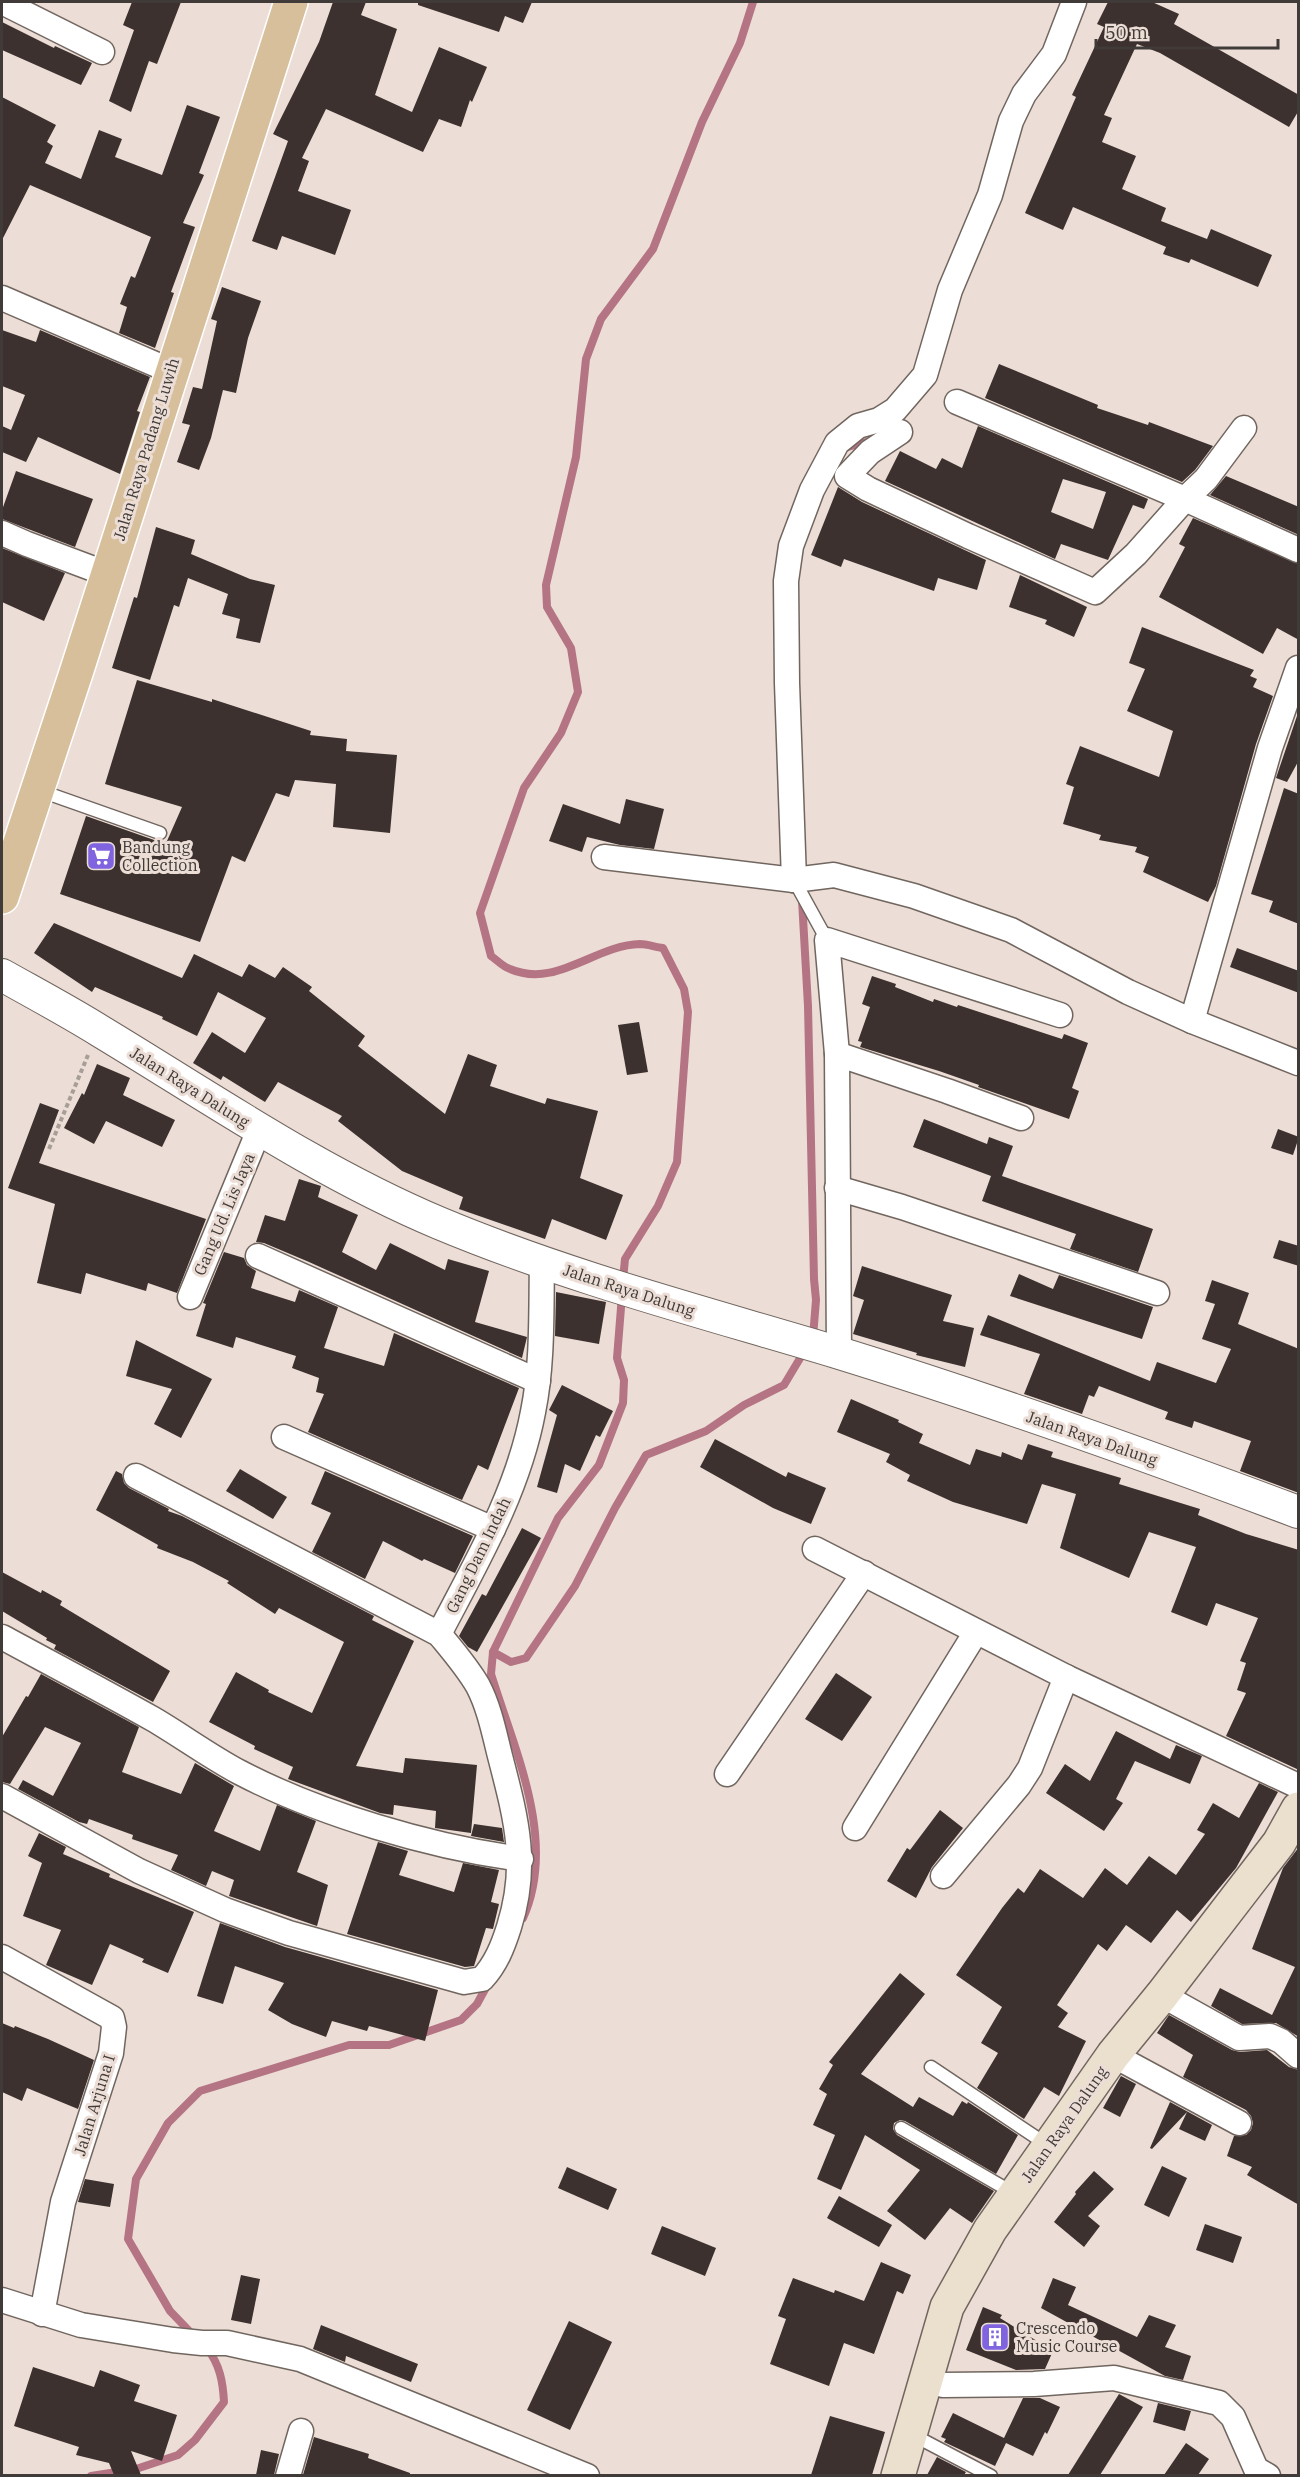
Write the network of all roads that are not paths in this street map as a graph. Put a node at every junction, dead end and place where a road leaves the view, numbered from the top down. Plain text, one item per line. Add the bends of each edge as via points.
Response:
1 (2, 2) edge
2 (291, 2) edge
3 (1074, 2) edge
4 (102, 52) dead end
5 (2, 298) edge
6 (171, 371) junction
7 (957, 402) dead end
8 (1244, 428) dead end
9 (900, 432) dead end
10 (1185, 499) junction
11 (2, 532) edge
12 (1299, 550) edge
13 (107, 573) junction
14 (1299, 668) edge
15 (37, 789) junction
16 (160, 833) dead end
17 (604, 857) dead end
18 (794, 880) junction
19 (2, 897) edge
20 (827, 940) junction
21 (2, 975) edge
22 (1060, 1016) dead end
23 (1192, 1021) junction
24 (837, 1054) junction
25 (1299, 1062) edge
26 (1021, 1118) dead end
27 (259, 1130) junction
28 (837, 1188) junction
29 (258, 1256) dead end
30 (542, 1261) junction
31 (1157, 1293) dead end
32 (189, 1297) dead end
33 (839, 1353) junction
34 (538, 1381) junction
35 (284, 1437) dead end
36 (136, 1476) dead end
37 (1299, 1512) edge
38 (494, 1530) junction
39 (815, 1549) dead end
40 (864, 1573) junction
41 (976, 1632) junction
42 (439, 1634) junction
43 (2, 1636) edge
44 (1066, 1677) junction
45 (727, 1774) dead end
46 (1299, 1786) edge
47 (2, 1796) edge
48 (1299, 1809) edge
49 (855, 1828) dead end
50 (521, 1858) junction
51 (943, 1876) dead end
52 (2, 1957) edge
53 (1162, 1995) junction
54 (1113, 2055) junction
55 (1299, 2056) edge
56 (931, 2067) dead end
57 (1239, 2123) dead end
58 (901, 2128) dead end
59 (1050, 2146) junction
60 (1016, 2194) junction
61 (2, 2300) edge
62 (42, 2314) junction
63 (927, 2379) junction
64 (301, 2431) dead end
65 (909, 2433) junction
66 (1255, 2473) edge
67 (288, 2475) edge
68 (587, 2475) edge
69 (897, 2475) edge
70 (991, 2475) edge

1 - 4 street
2 - 6 main road, Jalan Raya Padang Luwih
3 - 18 street via 1054,54 1024,94 1011,121 990,195 950,290 925,375 895,410 858,426 837,443 812,490 791,546 786,581
5 - 6 street
6 - 13 main road, Jalan Raya Padang Luwih
7 - 10 street
8 - 10 street via 1206,479
9 - 10 street via 870,452 848,476 868,489 1095,592 1136,554
10 - 12 street
11 - 13 street
13 - 15 main road, Jalan Raya Padang Luwih
14 - 23 street via 1270,748
15 - 16 lane
15 - 19 main road, Jalan Raya Padang Luwih
17 - 18 street
18 - 20 lane
18 - 23 street via 834,875 861,881 1011,930
20 - 22 street
20 - 24 street
21 - 27 street, Jalan Raya Dalung via 98,1029
23 - 25 street
24 - 26 street
24 - 28 street
27 - 30 street, Jalan Raya Dalung via 389,1201
27 - 32 street, Gang Ud. Lis Jaya
28 - 31 street
28 - 33 street
29 - 34 street
30 - 33 street, Jalan Raya Dalung via 641,1295
30 - 34 street, Gang Dam Indah
33 - 37 street, Jalan Raya Dalung
34 - 38 street, Gang Dam Indah via 521,1457
35 - 38 street
36 - 42 street
38 - 42 street, Gang Dam Indah
39 - 40 street
40 - 41 street
40 - 45 street
41 - 44 street
41 - 49 street
42 - 50 street via 466,1667 487,1706
43 - 50 street via 264,1784 347,1817 459,1848
44 - 46 street
44 - 51 street via 1030,1768
47 - 50 street via 139,1871 243,1917 464,1982 482,1980 496,1960 516,1906
48 - 53 main road, Jalan Raya Dalung via 1279,1843
52 - 62 street, Jalan Arjuna I via 96,2007 112,2018 114,2027 111,2053 63,2202
53 - 54 main road, Jalan Raya Dalung
53 - 55 street via 1239,2038 1270,2036
54 - 57 street
54 - 59 main road, Jalan Raya Dalung
56 - 59 lane
58 - 60 lane
59 - 60 main road, Jalan Raya Dalung
60 - 63 main road, Jalan Raya Dalung via 990,2230 947,2307
61 - 62 street
62 - 68 street via 133,2335 227,2343 300,2359
63 - 65 main road, Jalan Raya Dalung
63 - 66 street via 943,2385 1114,2378 1219,2403 1233,2417
64 - 67 street
65 - 69 main road, Jalan Raya Dalung
65 - 70 lane

